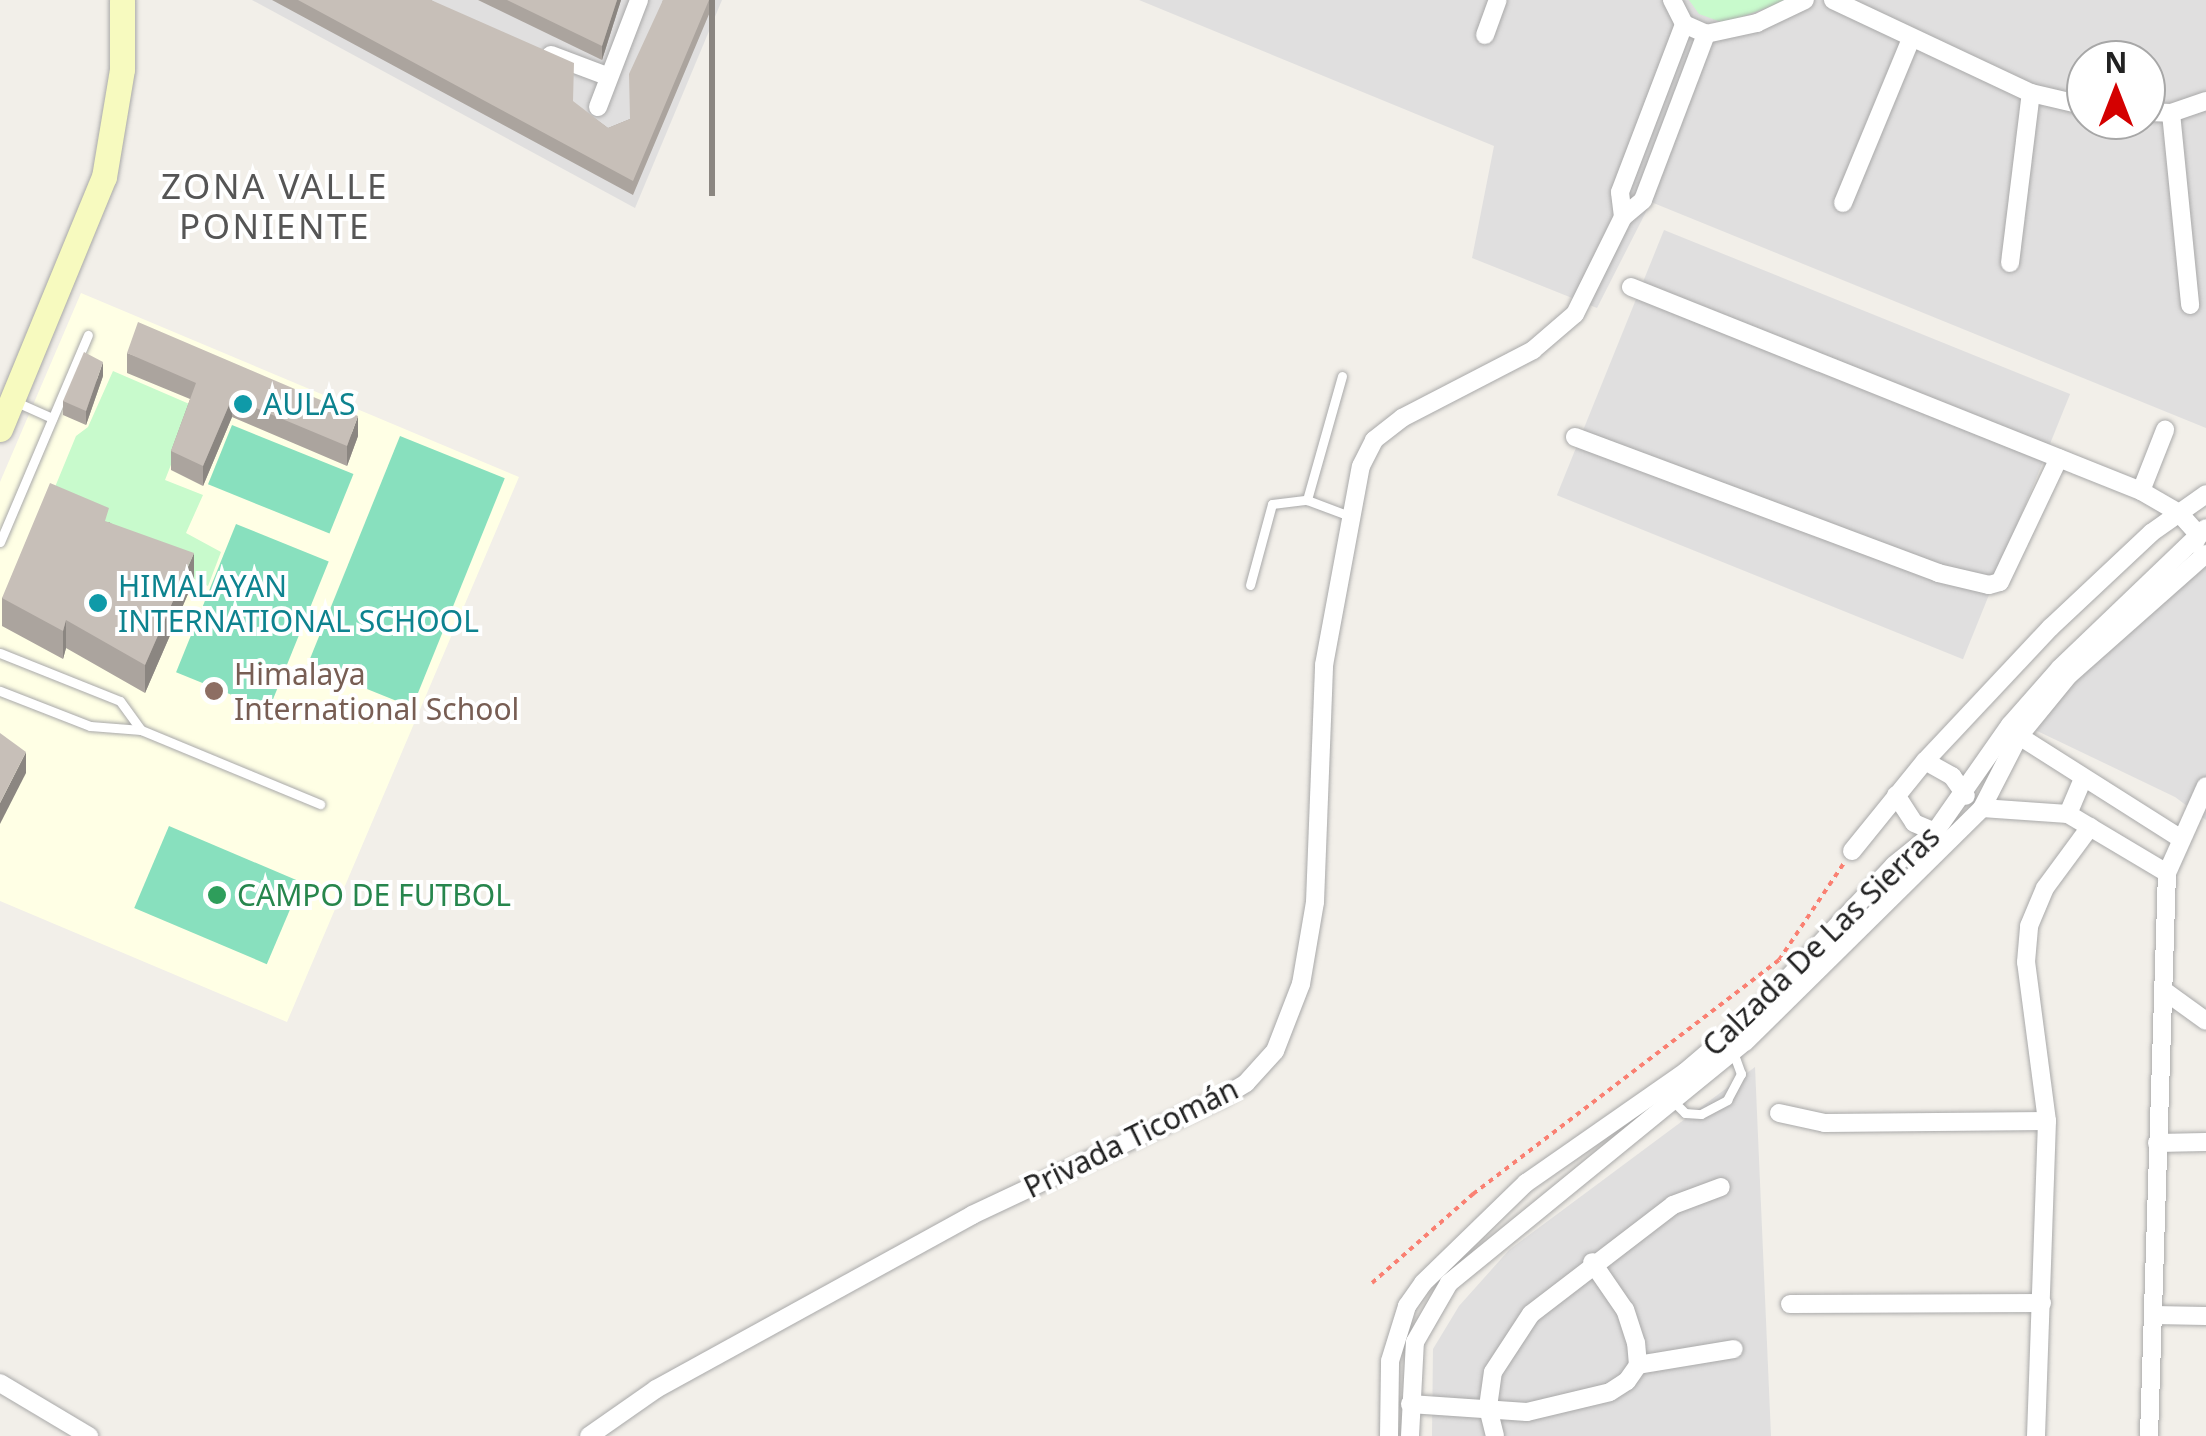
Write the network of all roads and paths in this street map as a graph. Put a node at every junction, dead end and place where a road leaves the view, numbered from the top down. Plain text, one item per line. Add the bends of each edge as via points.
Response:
1 (122, 0) edge
2 (639, 0) edge
3 (1498, 0) edge
4 (1672, 0) edge
5 (1805, 0) edge
6 (1833, 0) edge
7 (1684, 24) junction
8 (1706, 34) junction
9 (1485, 35) dead end
10 (1911, 39) junction
11 (536, 48) edge
12 (607, 76) junction
13 (2031, 93) junction
14 (2066, 101) edge
15 (2206, 101) edge
16 (598, 107) dead end
17 (2166, 113) edge
18 (2172, 113) junction
19 (1843, 203) dead end
20 (1623, 216) junction
21 (2010, 263) dead end
22 (1631, 287) dead end
23 (2190, 305) dead end
24 (88, 335) dead end
25 (1342, 376) dead end
26 (12, 400) junction
27 (52, 418) junction
28 (0, 429) edge
29 (2165, 430) dead end
30 (1575, 437) dead end
31 (2059, 458) junction
32 (2142, 490) junction
33 (2206, 494) edge
34 (1307, 500) junction
35 (2179, 513) junction
36 (1348, 515) junction
37 (2203, 532) edge
38 (0, 542) edge
39 (2206, 554) edge
40 (1250, 584) dead end
41 (2174, 584) junction
42 (0, 652) edge
43 (2064, 672) junction
44 (0, 691) edge
45 (1974, 714) junction
46 (140, 730) junction
47 (2011, 735) junction
48 (1925, 761) junction
49 (2084, 779) junction
50 (2205, 789) edge
51 (1896, 795) junction
52 (1966, 796) junction
53 (320, 804) dead end
54 (1982, 808) junction
55 (2068, 814) junction
56 (2090, 827) junction
57 (1934, 832) junction
58 (2182, 839) junction
59 (1852, 851) joint
60 (2167, 873) junction
61 (2166, 992) junction
62 (2206, 1021) edge
63 (1734, 1052) junction
64 (1673, 1102) junction
65 (1779, 1113) dead end
66 (2046, 1121) junction
67 (2206, 1142) edge
68 (2157, 1144) junction
69 (1721, 1187) dead end
70 (1592, 1262) junction
71 (1372, 1283) dead end
72 (2042, 1303) junction
73 (1790, 1304) dead end
74 (2154, 1315) junction
75 (2206, 1316) edge
76 (1734, 1349) dead end
77 (1638, 1365) junction
78 (0, 1384) edge
79 (1410, 1404) junction
80 (1488, 1407) junction
81 (88, 1436) edge
82 (589, 1436) edge
83 (1389, 1436) edge
84 (1410, 1436) edge
85 (1495, 1436) edge
86 (2036, 1436) edge
87 (2148, 1436) edge

1 - 26 street via 122,69 104,177
2 - 12 street
3 - 9 street
4 - 7 street
5 - 8 street via 1757,24
6 - 10 street
7 - 8 street
7 - 20 street via 1620,192
8 - 20 street via 1643,200
10 - 13 street
10 - 19 street
11 - 12 street
12 - 16 street
13 - 14 street
13 - 21 street
15 - 18 street
17 - 18 street
18 - 23 street
20 - 36 street, Privada Ticomán via 1574,314 1533,350 1402,418 1374,440
22 - 31 street
24 - 27 lane
25 - 34 lane
26 - 27 lane
26 - 28 street
27 - 38 lane
29 - 32 street
30 - 31 street via 1970,584 2000,582
31 - 32 street
32 - 35 street
33 - 35 street, Calzada De Las Sierras
34 - 36 lane via 1311,507
34 - 40 lane via 1272,504
35 - 37 street
35 - 45 street, Calzada De Las Sierras via 2050,628
36 - 82 street, Privada Ticomán via 1324,665 1316,902 1301,984 1276,1052 1223,1097 972,1215 656,1389
37 - 41 street
37 - 43 street, Calzada De Las Sierras
39 - 41 street, Calzada De Las Sierras
41 - 43 street, Calzada De Las Sierras
42 - 46 lane via 120,700
43 - 47 street, Calzada De Las Sierras
44 - 46 lane via 90,726
45 - 47 street
45 - 48 street, Calzada De Las Sierras
46 - 53 lane
47 - 49 street
47 - 52 street, Calzada De Las Sierras
47 - 54 street, Calzada De Las Sierras
48 - 51 street, Calzada De Las Sierras
48 - 52 street via 1952,776
49 - 55 street
49 - 58 street
50 - 58 street
51 - 57 street via 1914,823
51 - 59 street, Calzada De Las Sierras
52 - 57 street, Calzada De Las Sierras
54 - 55 street
54 - 63 street, Calzada De Las Sierras
55 - 56 street
56 - 60 street
56 - 66 street via 2045,888 2029,926 2026,962
57 - 83 street, Calzada De Las Sierras via 1758,1008 1685,1072 1526,1183 1423,1283 1407,1306 1390,1361
58 - 60 street
59 - 71 path via 1779,960 1473,1194
60 - 61 street
61 - 62 street
61 - 68 street
63 - 64 street, Calzada De Las Sierras
63 - 64 lane via 1741,1074 1727,1100 1701,1114 1684,1113
64 - 79 street, Calzada De Las Sierras via 1450,1283 1415,1342
65 - 66 street via 1825,1123
66 - 72 street
67 - 68 street
68 - 74 street
69 - 70 street via 1673,1205
70 - 77 street via 1625,1310
70 - 80 street via 1518,1328 1492,1372
72 - 73 street
72 - 86 street
74 - 75 street
74 - 87 street
76 - 77 street
77 - 80 street via 1610,1392 1553,1409
78 - 81 street
79 - 80 street
79 - 84 street, Calzada De Las Sierras
80 - 85 street

